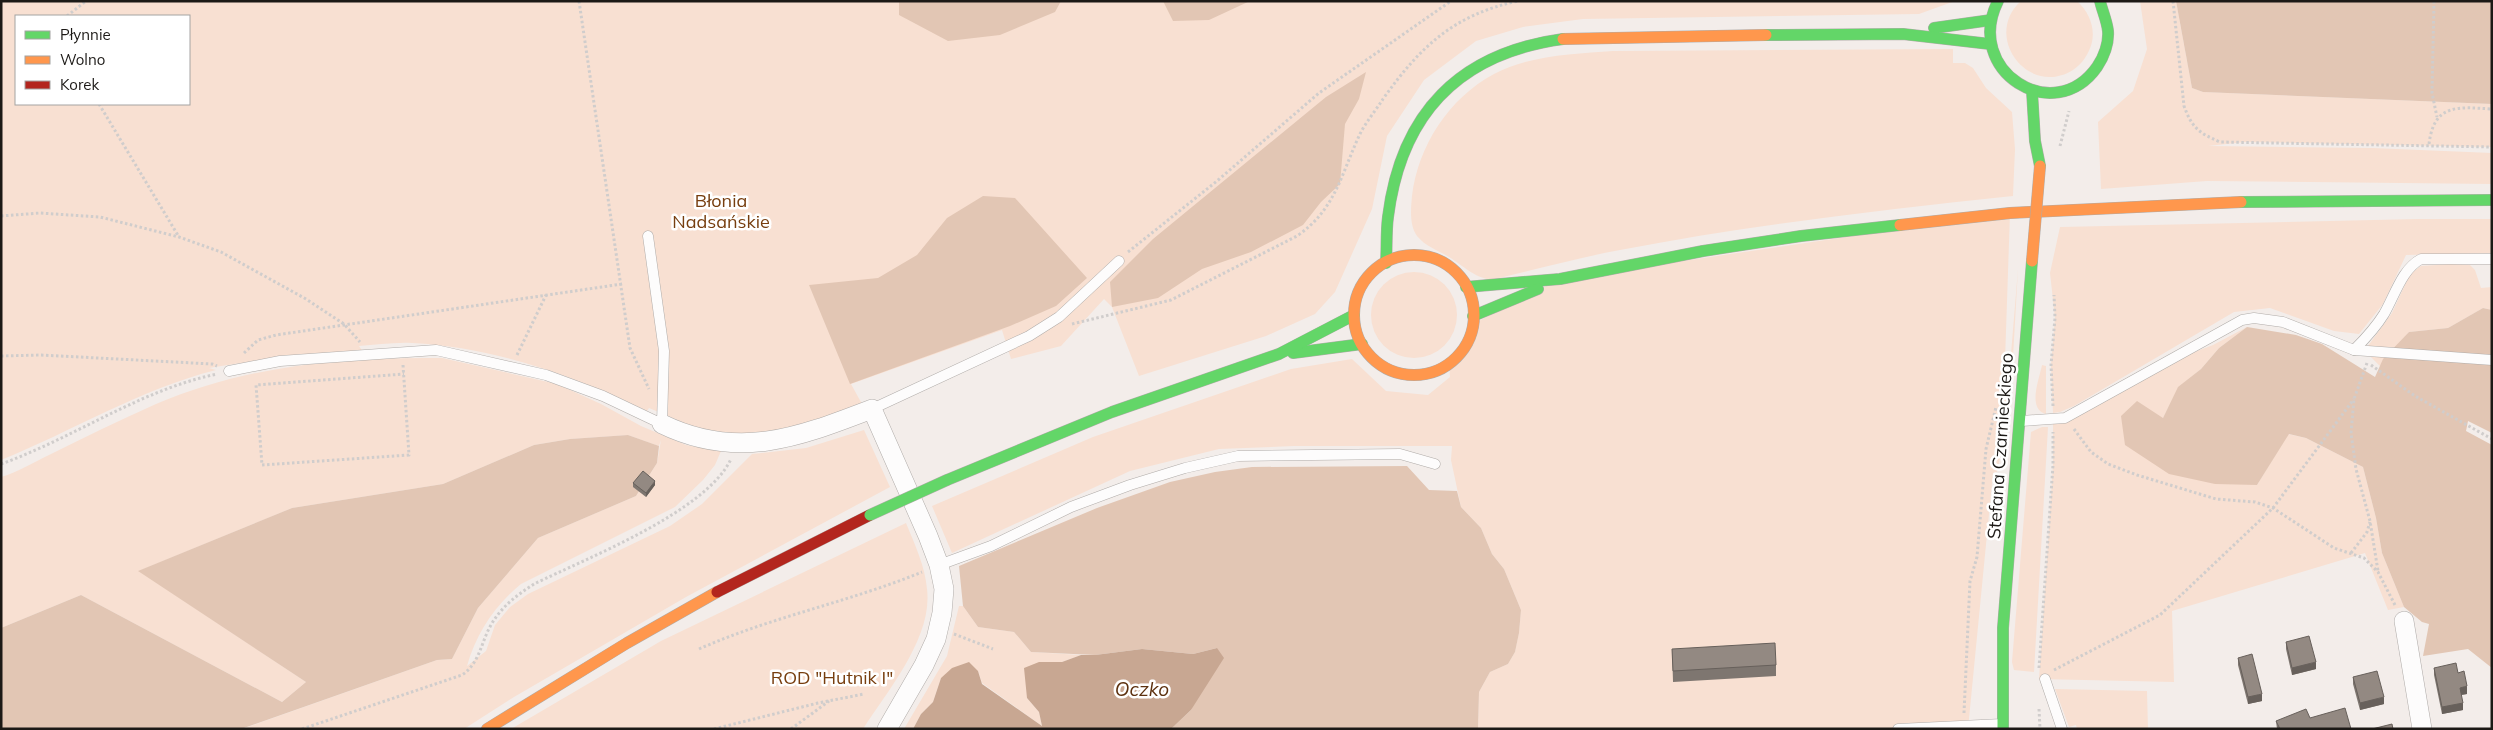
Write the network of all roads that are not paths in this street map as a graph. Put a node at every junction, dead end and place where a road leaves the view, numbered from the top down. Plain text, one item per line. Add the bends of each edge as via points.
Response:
1 (1998, 1) edge
2 (2100, 1) edge
3 (1991, 20) junction
4 (1903, 34) junction
5 (1990, 44) junction
6 (2032, 90) junction
7 (2048, 141) dead end
8 (1401, 165) junction
9 (2040, 166) junction
10 (2492, 200) edge
11 (1402, 210) dead end
12 (648, 236) dead end
13 (1410, 243) dead end
14 (1416, 256) junction
15 (2492, 259) edge
16 (1119, 262) road end
17 (1386, 262) junction
18 (1560, 279) junction
19 (1466, 287) junction
20 (1354, 315) junction
21 (1473, 316) junction
22 (1362, 344) junction
23 (2354, 350) junction
24 (1279, 354) junction
25 (2492, 360) edge
26 (229, 371) road end
27 (872, 409) junction
28 (662, 414) junction
29 (2020, 421) junction
30 (1435, 464) dead end
31 (939, 565) junction
32 (2404, 621) road end
33 (2045, 679) road end
34 (2003, 726) edge
35 (487, 729) edge
36 (887, 729) edge
37 (1898, 729) edge
38 (2062, 729) edge
39 (2422, 729) edge

1 - 3 main road
2 - 6 main road via 2108,18 2110,38 2104,58 2093,75 2056,97
3 - 4 main road
3 - 5 main road
4 - 5 main road
4 - 8 main road via 1577,37 1523,44 1488,58 1452,83 1423,117
5 - 6 main road via 2005,73 2017,84
6 - 9 main road
7 - 9 main road
8 - 11 main road
8 - 17 main road via 1388,210
9 - 29 main road, Stefana Czarnieckiego, bridge
10 - 18 main road via 2263,202 2010,213 1802,236
12 - 28 lane via 664,351
13 - 14 main road
14 - 17 main road
14 - 19 main road via 1448,266
15 - 23 lane via 2421,259 2412,264 2380,320
16 - 27 lane via 1059,317 1012,345
17 - 20 main road via 1364,282
18 - 19 main road
18 - 21 main road
19 - 21 main road via 1472,301
20 - 22 main road
20 - 24 main road
21 - 22 main road via 1471,332 1460,353 1449,363 1428,373 1405,374 1390,370 1377,362
22 - 24 main road
23 - 25 lane
23 - 29 lane via 2283,322 2254,318 2242,320 2065,418
24 - 35 main road, bridge via 1112,412 870,515 695,604
26 - 28 lane via 280,361 436,350 546,375
27 - 28 street via 793,438 760,442 691,436
27 - 31 street
29 - 34 main road, Stefana Czarnieckiego via 2003,628
30 - 31 lane via 1400,454 1229,458 1130,484 1071,507 991,546
31 - 36 street via 944,589 938,629 924,665
32 - 39 street
33 - 38 lane
34 - 37 lane

